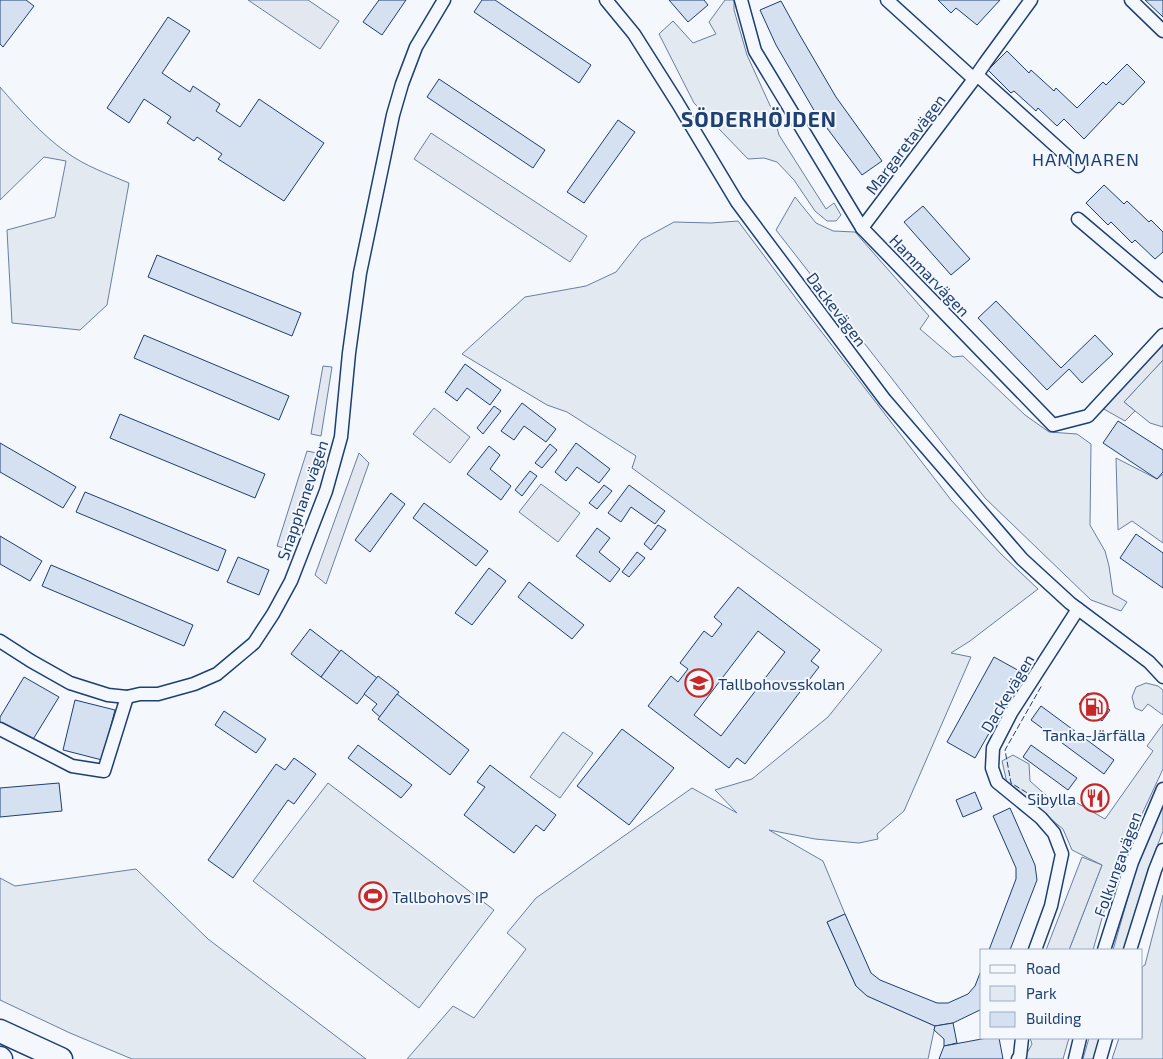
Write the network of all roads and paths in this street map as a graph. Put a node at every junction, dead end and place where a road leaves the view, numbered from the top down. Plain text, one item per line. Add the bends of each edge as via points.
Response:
1 (444, 0) edge
2 (606, 0) edge
3 (741, 0) edge
4 (887, 0) edge
5 (1031, 0) edge
6 (1130, 0) edge
7 (1163, 31) edge
8 (975, 77) junction
9 (1078, 166) dead end
10 (1078, 219) dead end
11 (862, 228) junction
12 (1163, 291) edge
13 (1163, 335) edge
14 (1078, 609) junction
15 (0, 641) edge
16 (1149, 662) junction
17 (1163, 668) edge
18 (1163, 677) edge
19 (127, 697) junction
20 (0, 728) edge
21 (1163, 789) edge
22 (1163, 850) edge
23 (1035, 949) edge
24 (1104, 949) edge
25 (1130, 949) edge
26 (0, 1031) edge
27 (1022, 1039) edge
28 (1080, 1039) edge
29 (1106, 1039) edge
30 (61, 1059) edge
31 (1018, 1059) edge
32 (1074, 1059) edge
33 (1100, 1059) edge

1 - 19 street, Snapphanevägen via 416,47 393,115 360,273 341,436 326,491 291,581 254,644 217,674 158,694
2 - 14 street, Dackevägen via 634,34 737,202 885,400 1022,559
3 - 11 street, Hammarvägen via 755,50
4 - 8 street
5 - 8 street, Margaretavägen
6 - 7 street
8 - 9 street
8 - 11 street, Margaretavägen
10 - 12 street
11 - 13 street, Hammarvägen via 1054,425 1088,416
14 - 16 street, Dackevägen
14 - 23 street, Dackevägen via 1011,712 992,748 992,768 998,782 1041,818 1054,833 1062,854 1051,906
15 - 19 street, Snapphanevägen via 70,683 108,695
16 - 17 street, Dackevägen
16 - 18 street, Dackevägen
19 - 20 street via 104,771 72,766
21 - 24 street, Folkungavägen via 1132,862
22 - 25 street
26 - 30 highway
27 - 31 street
28 - 32 street
29 - 33 street

